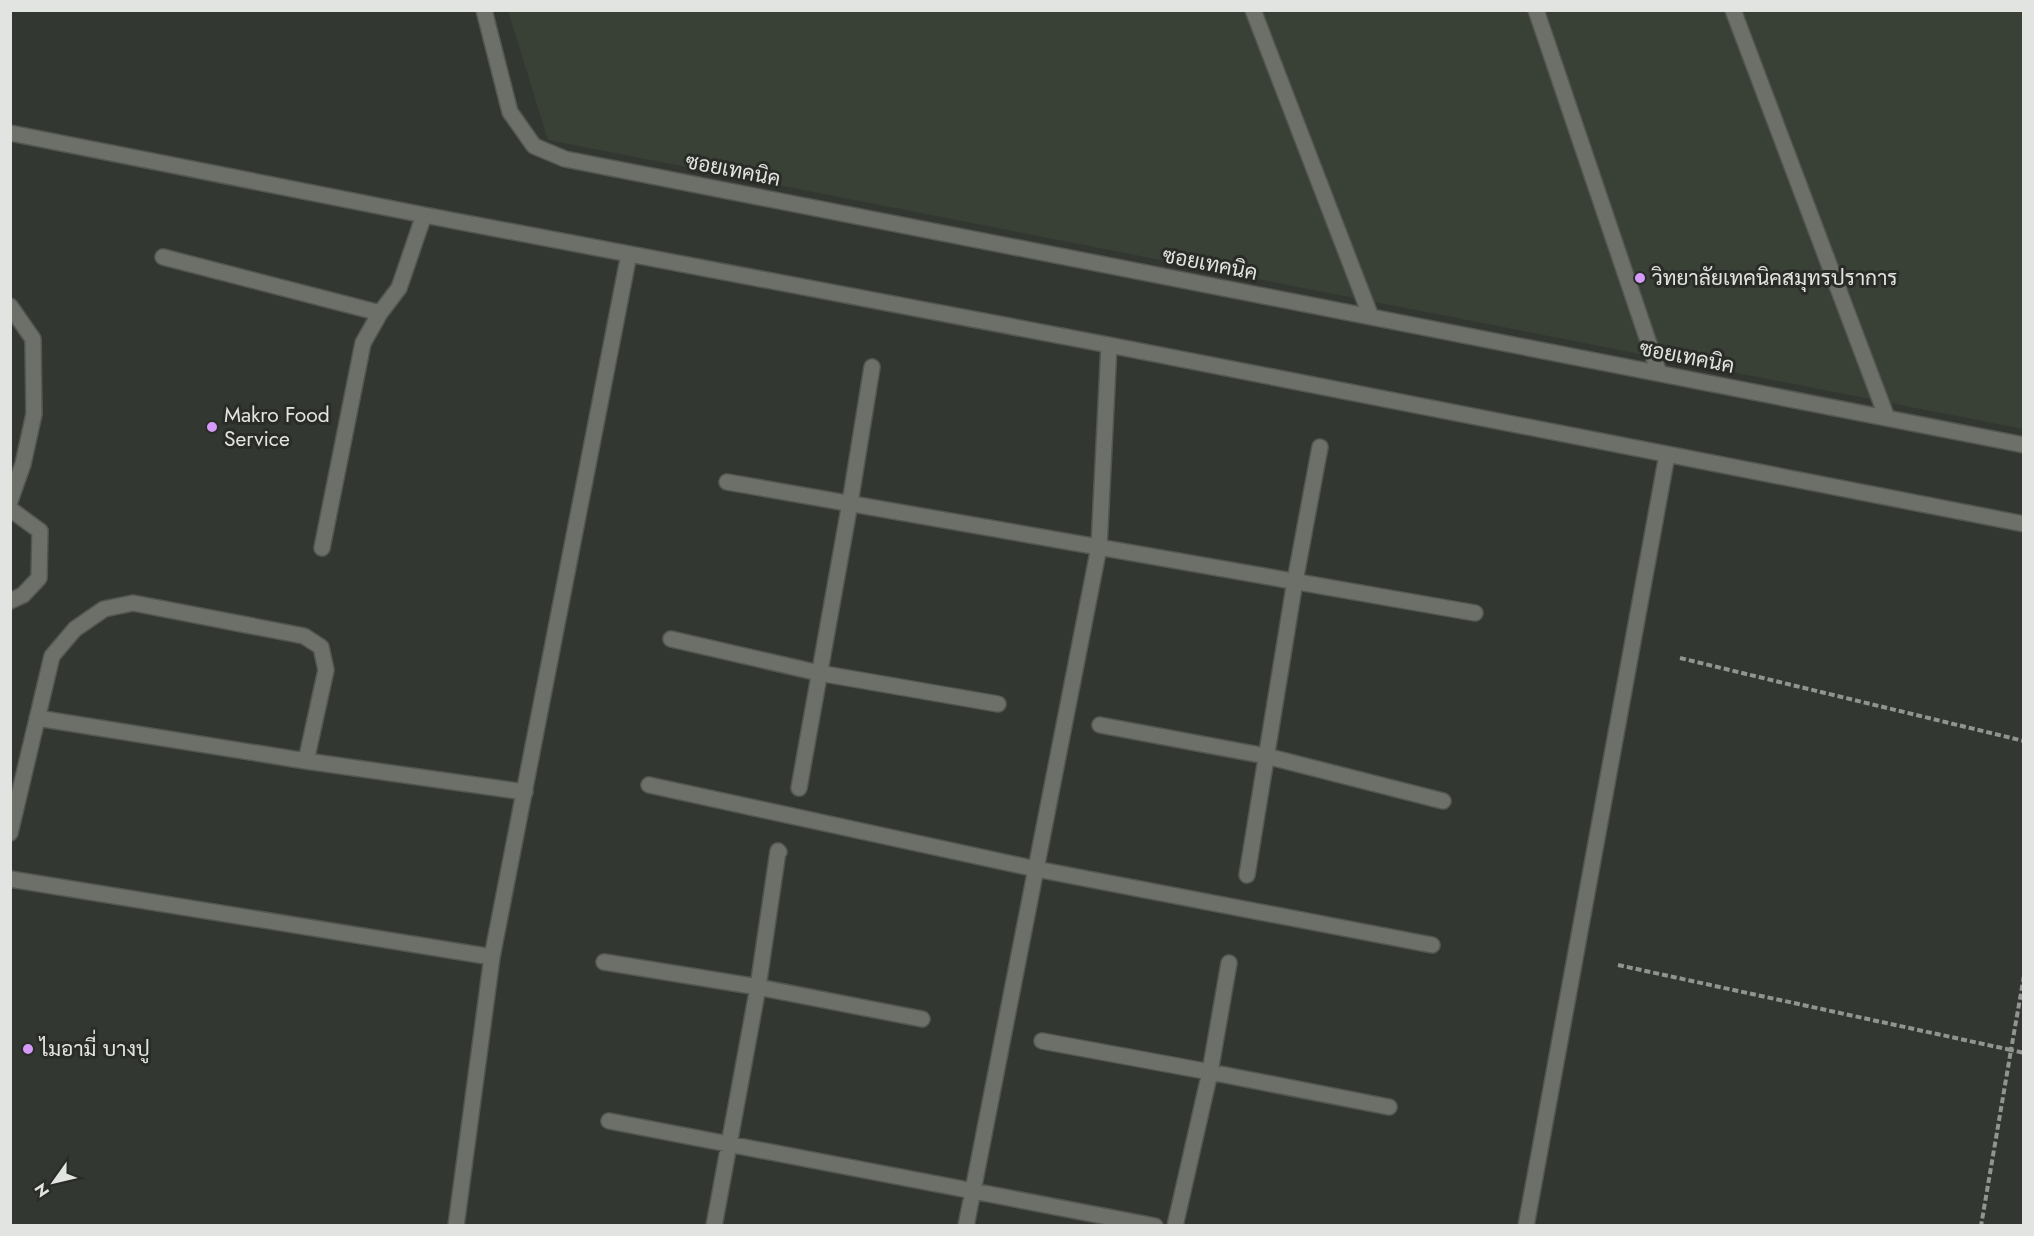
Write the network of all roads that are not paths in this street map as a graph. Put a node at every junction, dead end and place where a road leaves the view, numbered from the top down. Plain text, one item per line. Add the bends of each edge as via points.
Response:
1 (484, 10) edge
2 (1253, 10) edge
3 (1536, 10) edge
4 (1733, 10) edge
5 (10, 133) edge
6 (424, 215) junction
7 (628, 254) junction
8 (163, 257) dead end
9 (10, 306) edge
10 (380, 313) junction
11 (1371, 317) junction
12 (1109, 345) junction
13 (872, 367) dead end
14 (1659, 373) junction
15 (1887, 418) junction
16 (2024, 445) edge
17 (1320, 447) dead end
18 (1667, 455) junction
19 (727, 482) dead end
20 (10, 501) edge
21 (850, 503) junction
22 (10, 509) edge
23 (2024, 525) edge
24 (322, 548) dead end
25 (1099, 548) junction
26 (1295, 581) junction
27 (10, 601) edge
28 (1475, 613) dead end
29 (671, 639) dead end
30 (819, 673) junction
31 (998, 704) dead end
32 (37, 718) junction
33 (1100, 725) dead end
34 (1266, 756) junction
35 (306, 761) junction
36 (649, 785) dead end
37 (799, 788) dead end
38 (525, 792) junction
39 (1443, 801) dead end
40 (10, 833) edge
41 (779, 852) dead end
42 (1036, 869) junction
43 (1247, 874) dead end
44 (10, 879) edge
45 (1432, 945) dead end
46 (492, 957) junction
47 (604, 962) dead end
48 (1229, 963) dead end
49 (758, 987) junction
50 (922, 1019) dead end
51 (1042, 1041) dead end
52 (1210, 1072) junction
53 (1389, 1107) dead end
54 (609, 1121) dead end
55 (728, 1144) junction
56 (973, 1190) junction
57 (456, 1226) edge
58 (714, 1226) edge
59 (966, 1226) edge
60 (1155, 1226) edge
61 (1175, 1226) edge
62 (1526, 1226) edge

1 - 11 street, ซอยเทคนิค via 510,112 534,146 565,159
2 - 11 street
3 - 14 street
4 - 15 street
5 - 6 street
6 - 7 street
6 - 10 street via 399,288
7 - 12 street
7 - 38 street
8 - 10 street
9 - 20 street via 33,339 33,414 23,464
10 - 24 street via 363,343
11 - 14 street, ซอยเทคนิค
12 - 18 street
12 - 25 street
13 - 21 street
14 - 15 street, ซอยเทคนิค
15 - 16 street, ซอยเทคนิค
17 - 26 street
18 - 23 street
18 - 62 street
19 - 21 street
21 - 25 street
21 - 30 street
22 - 27 street via 40,531 39,578 24,595
25 - 26 street
25 - 42 street
26 - 28 street
26 - 34 street
29 - 30 street
30 - 31 street
30 - 37 street
32 - 35 street
32 - 35 street via 52,656 75,629 104,609 133,603 304,636 321,647 326,670
32 - 40 street
33 - 34 street
34 - 39 street
34 - 43 street
35 - 38 street
36 - 42 street
38 - 46 street
41 - 49 street
42 - 45 street
42 - 56 street
44 - 46 street
46 - 57 street
47 - 49 street
48 - 52 street
49 - 50 street
49 - 55 street
51 - 52 street
52 - 53 street
52 - 61 street
54 - 55 street
55 - 56 street
55 - 58 street
56 - 59 street
56 - 60 street

